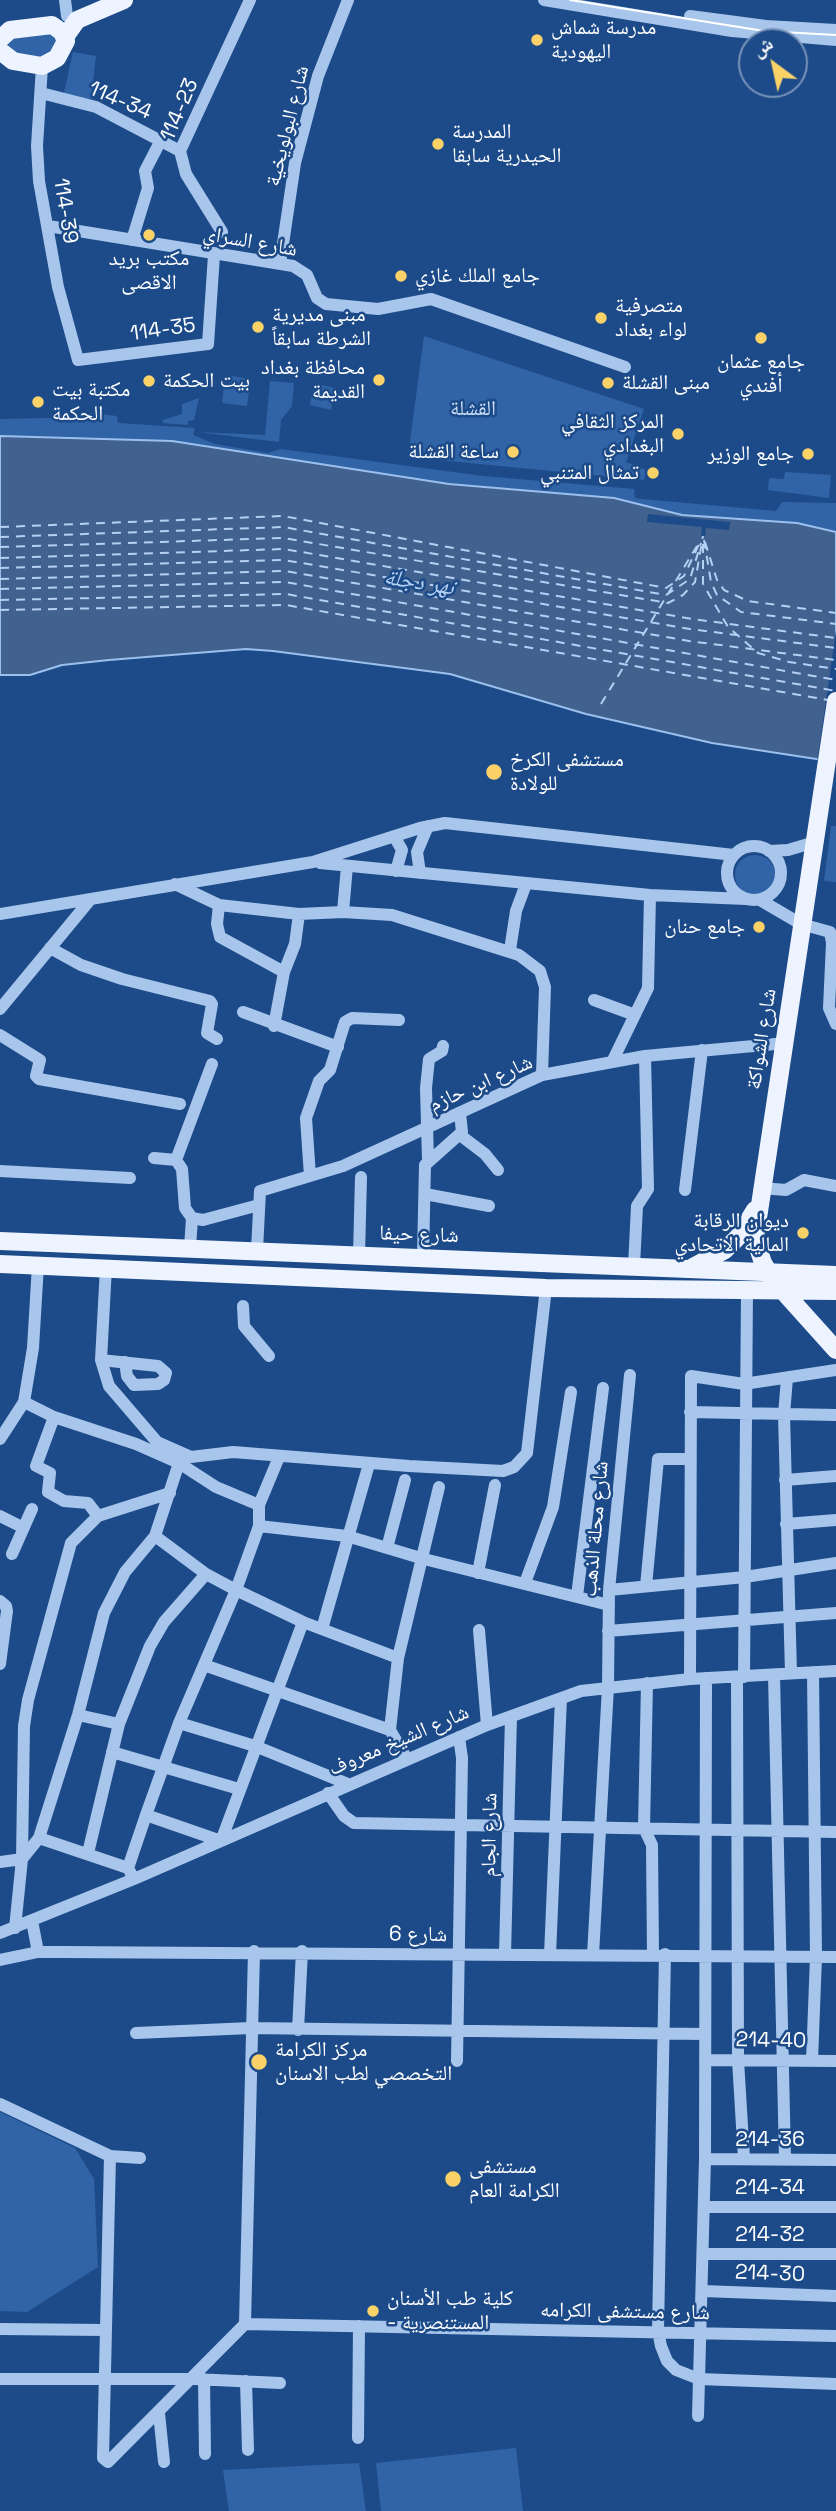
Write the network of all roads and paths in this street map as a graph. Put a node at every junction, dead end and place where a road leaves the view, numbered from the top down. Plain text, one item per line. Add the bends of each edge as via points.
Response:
1 (99, 0) edge
2 (124, 0) edge
3 (250, 0) edge
4 (348, 0) edge
5 (544, 0) edge
6 (593, 0) edge
7 (66, 8) edge
8 (44, 26) junction
9 (836, 30) edge
10 (3, 33) edge
11 (65, 37) junction
12 (836, 40) edge
13 (2, 54) edge
14 (42, 66) junction
15 (41, 93) junction
16 (161, 140) junction
17 (180, 151) junction
18 (48, 226) junction
19 (222, 232) dead end
20 (132, 240) junction
21 (214, 255) junction
22 (280, 264) junction
23 (78, 360) joint
24 (625, 367) dead end
25 (836, 701) edge
26 (428, 826) junction
27 (394, 836) junction
28 (815, 842) junction
29 (769, 851) junction
30 (734, 855) junction
31 (313, 862) junction
32 (347, 866) junction
33 (396, 871) junction
34 (420, 873) junction
35 (175, 884) junction
36 (526, 884) junction
37 (650, 895) junction
38 (746, 899) junction
39 (89, 900) junction
40 (760, 900) junction
41 (219, 905) junction
42 (343, 912) junction
43 (299, 914) junction
44 (0, 915) edge
45 (802, 924) junction
46 (50, 948) junction
47 (510, 950) junction
48 (284, 972) junction
49 (833, 982) edge
50 (594, 1000) dead end
51 (0, 1009) edge
52 (243, 1012) dead end
53 (635, 1015) junction
54 (399, 1020) dead end
55 (836, 1024) edge
56 (274, 1026) junction
57 (0, 1035) edge
58 (217, 1039) dead end
59 (786, 1043) junction
60 (443, 1045) dead end
61 (338, 1046) junction
62 (702, 1050) junction
63 (645, 1056) junction
64 (612, 1062) junction
65 (212, 1064) dead end
66 (542, 1075) junction
67 (180, 1104) dead end
68 (460, 1113) junction
69 (428, 1129) junction
70 (460, 1135) junction
71 (154, 1158) dead end
72 (176, 1160) junction
73 (428, 1160) junction
74 (498, 1170) dead end
75 (0, 1171) edge
76 (310, 1176) junction
77 (361, 1177) dead end
78 (130, 1178) dead end
79 (836, 1186) edge
80 (685, 1191) dead end
81 (425, 1194) junction
82 (760, 1194) junction
83 (259, 1205) junction
84 (489, 1206) dead end
85 (192, 1218) junction
86 (0, 1241) edge
87 (190, 1248) junction
88 (257, 1250) junction
89 (359, 1255) junction
90 (423, 1258) junction
91 (0, 1264) edge
92 (38, 1265) junction
93 (634, 1266) junction
94 (106, 1267) junction
95 (688, 1269) junction
96 (763, 1271) junction
97 (803, 1273) junction
98 (836, 1275) edge
99 (546, 1287) junction
100 (753, 1290) junction
101 (782, 1290) junction
102 (836, 1291) edge
103 (243, 1306) dead end
104 (836, 1350) edge
105 (269, 1356) dead end
106 (101, 1360) junction
107 (125, 1362) dead end
108 (836, 1370) edge
109 (630, 1376) dead end
110 (787, 1378) junction
111 (744, 1384) junction
112 (603, 1388) dead end
113 (571, 1392) dead end
114 (24, 1402) junction
115 (691, 1412) junction
116 (746, 1413) junction
117 (836, 1415) edge
118 (784, 1416) junction
119 (54, 1417) junction
120 (0, 1439) edge
121 (279, 1457) junction
122 (690, 1459) junction
123 (180, 1463) junction
124 (369, 1464) junction
125 (836, 1476) edge
126 (405, 1480) dead end
127 (785, 1480) junction
128 (495, 1485) dead end
129 (439, 1488) dead end
130 (170, 1493) junction
131 (259, 1505) junction
132 (32, 1509) dead end
133 (0, 1516) edge
134 (98, 1516) junction
135 (836, 1520) edge
136 (786, 1524) junction
137 (259, 1526) junction
138 (22, 1527) junction
139 (155, 1536) junction
140 (347, 1536) junction
141 (387, 1548) junction
142 (12, 1554) dead end
143 (424, 1559) junction
144 (836, 1563) edge
145 (787, 1569) junction
146 (478, 1573) junction
147 (206, 1574) junction
148 (745, 1577) junction
149 (689, 1581) junction
150 (526, 1583) junction
151 (646, 1586) junction
152 (236, 1590) junction
153 (609, 1590) junction
154 (577, 1596) junction
155 (0, 1601) edge
156 (609, 1605) junction
157 (836, 1613) edge
158 (788, 1616) junction
159 (745, 1621) junction
160 (303, 1622) junction
161 (689, 1624) junction
162 (322, 1629) junction
163 (479, 1630) dead end
164 (608, 1631) junction
165 (398, 1658) junction
166 (0, 1664) edge
167 (204, 1665) junction
168 (836, 1671) edge
169 (813, 1672) junction
170 (790, 1673) junction
171 (774, 1675) junction
172 (741, 1677) junction
173 (706, 1678) junction
174 (690, 1679) junction
175 (647, 1683) junction
176 (608, 1687) junction
177 (276, 1689) junction
178 (561, 1698) junction
179 (78, 1715) junction
180 (512, 1716) junction
181 (179, 1723) junction
182 (119, 1724) junction
183 (487, 1725) junction
184 (390, 1730) junction
185 (459, 1737) junction
186 (255, 1746) junction
187 (112, 1752) junction
188 (407, 1759) junction
189 (163, 1766) junction
190 (348, 1784) junction
191 (239, 1789) junction
192 (328, 1793) junction
193 (146, 1815) junction
194 (461, 1825) junction
195 (510, 1826) junction
196 (556, 1827) junction
197 (601, 1828) junction
198 (644, 1828) junction
199 (704, 1828) junction
200 (738, 1829) junction
201 (778, 1830) junction
202 (814, 1831) junction
203 (836, 1832) edge
204 (39, 1838) junction
205 (220, 1841) junction
206 (88, 1853) junction
207 (22, 1859) junction
208 (0, 1862) edge
209 (131, 1874) junction
210 (32, 1921) junction
211 (15, 1928) junction
212 (0, 1933) edge
213 (254, 1951) junction
214 (302, 1951) junction
215 (38, 1952) junction
216 (457, 1955) junction
217 (505, 1955) junction
218 (550, 1955) junction
219 (593, 1955) junction
220 (659, 1955) junction
221 (704, 1955) junction
222 (738, 1956) junction
223 (778, 1956) junction
224 (816, 1957) junction
225 (836, 1957) edge
226 (0, 1960) edge
227 (251, 2028) junction
228 (298, 2030) junction
229 (455, 2030) junction
230 (665, 2032) junction
231 (136, 2033) dead end
232 (704, 2034) junction
233 (705, 2060) junction
234 (738, 2060) junction
235 (457, 2061) dead end
236 (781, 2061) junction
237 (812, 2061) junction
238 (836, 2061) edge
239 (0, 2104) edge
240 (110, 2156) junction
241 (140, 2158) dead end
242 (705, 2159) junction
243 (744, 2159) junction
244 (785, 2159) junction
245 (836, 2160) edge
246 (704, 2207) junction
247 (836, 2207) edge
248 (703, 2253) junction
249 (836, 2255) edge
250 (703, 2291) junction
251 (836, 2296) edge
252 (245, 2324) junction
253 (359, 2326) junction
254 (0, 2329) edge
255 (105, 2330) junction
256 (658, 2331) junction
257 (699, 2333) junction
258 (836, 2336) edge
259 (0, 2379) edge
260 (199, 2379) junction
261 (699, 2379) junction
262 (104, 2381) junction
263 (246, 2381) junction
264 (280, 2383) dead end
265 (836, 2384) edge
266 (159, 2413) junction
267 (698, 2416) dead end
268 (358, 2438) dead end
269 (248, 2450) dead end
270 (205, 2454) dead end
271 (164, 2462) dead end

1 - 7 main road
2 - 11 main road via 77,20
3 - 17 street, 114-23
4 - 22 street, شارع البولويخية via 318,76 298,152
5 - 12 street via 732,31
6 - 9 street via 755,25
7 - 8 main road
8 - 10 main road
8 - 11 main road via 57,27
11 - 14 main road via 60,55
13 - 14 main road
14 - 15 street, 114-39
15 - 16 street, 114-34 via 96,107
15 - 18 street, 114-39 via 37,146
16 - 17 street, 114-34
16 - 20 street via 145,171 148,188
17 - 19 street, 114-23 via 186,174
18 - 20 street, شارع السراي
18 - 23 street, 114-39 via 58,288
20 - 21 street, شارع السراي
21 - 22 street, شارع السراي
21 - 23 street, 114-35 via 208,344
22 - 24 street, شارع السراي via 307,275 317,298 326,304 378,309 431,299
25 - 28 main road, شارع الشواكة
26 - 27 street
26 - 30 street via 445,823
26 - 34 street via 416,852
27 - 31 street
27 - 33 street via 402,856
28 - 29 street
28 - 45 main road, شارع الشواكة
29 - 30 street via 751,847
29 - 40 street via 780,878 776,888
30 - 38 street via 728,880
31 - 32 street
31 - 35 street
32 - 33 street
32 - 42 street
33 - 34 street
34 - 36 street
35 - 39 street
35 - 41 street
36 - 37 street
36 - 47 street
37 - 38 street
37 - 53 street via 648,988
38 - 40 street
39 - 44 street
39 - 46 street
40 - 45 street
41 - 43 street
41 - 48 street via 220,937
42 - 43 street
42 - 47 street via 393,915
43 - 48 street via 295,944
45 - 49 street via 830,932
45 - 59 main road, شارع الشواكة
46 - 51 street
46 - 58 street via 122,979 210,1001 207,1033
47 - 66 street via 533,962 543,979
48 - 56 street
49 - 55 street via 829,1008
50 - 53 street
52 - 56 street
53 - 64 street
54 - 61 street via 348,1019
56 - 61 street
57 - 67 street via 40,1060 39,1079
59 - 62 street, شارع ابن حازم
59 - 82 main road, شارع الشواكة
60 - 69 street via 442,1051 429,1059
61 - 76 street via 306,1118
62 - 63 street, شارع ابن حازم
62 - 80 street
63 - 64 street, شارع ابن حازم
63 - 93 street via 648,1189 636,1206
64 - 66 street, شارع ابن حازم
65 - 72 street
66 - 68 street, شارع ابن حازم
68 - 69 street, شارع ابن حازم
68 - 70 street
69 - 73 street
69 - 76 street, شارع ابن حازم
70 - 73 street
70 - 74 street
71 - 72 street
72 - 85 street via 184,1173 185,1208
73 - 81 street
75 - 78 street
76 - 83 street, شارع ابن حازم via 260,1191
77 - 89 street
79 - 82 street via 804,1180 786,1190
81 - 84 street
81 - 90 street
82 - 95 main road via 751,1219 725,1250
82 - 96 main road, شارع الشواكة via 755,1238
83 - 85 street via 203,1220
83 - 88 street
85 - 87 street
86 - 87 main road, شارع حيفا
87 - 88 main road, شارع حيفا
88 - 89 main road, شارع حيفا
89 - 90 main road, شارع حيفا
90 - 93 main road, شارع حيفا
91 - 92 main road
92 - 94 main road
92 - 114 street
93 - 95 main road, شارع حيفا
94 - 99 main road
94 - 106 street
95 - 96 main road, شارع حيفا
96 - 97 main road, شارع حيفا
96 - 100 main road via 764,1282
96 - 101 main road
97 - 98 main road, شارع حيفا
97 - 101 main road
99 - 100 main road
99 - 124 street via 527,1453 521,1462 503,1471
100 - 101 main road
100 - 111 street
101 - 102 main road
101 - 104 main road
103 - 105 street via 244,1326
106 - 107 street
106 - 121 street via 109,1386 130,1414 165,1446 191,1457 233,1452
108 - 110 street
109 - 153 street, شارع محلة الذهب
110 - 111 street
110 - 118 street
111 - 115 street via 691,1376
111 - 116 street
112 - 154 street
113 - 150 street via 553,1507
114 - 119 street
114 - 120 street
115 - 116 street
115 - 122 street
116 - 118 street
116 - 148 street
117 - 118 street
118 - 127 street
119 - 123 street
119 - 134 street via 36,1466 50,1473 48,1492 66,1501 88,1503
121 - 124 street
121 - 131 street
122 - 149 street
122 - 151 street via 658,1459
123 - 130 street
123 - 131 street via 215,1487
124 - 140 street
125 - 127 street
126 - 141 street
127 - 136 street
128 - 146 street
129 - 143 street
130 - 134 street
130 - 139 street
131 - 137 street
132 - 138 street
133 - 138 street
134 - 207 street via 71,1543 27,1700
135 - 136 street
136 - 145 street
137 - 140 street
137 - 152 street
138 - 142 street
139 - 147 street
139 - 179 street via 125,1573 104,1613
140 - 141 street
140 - 162 street
141 - 143 street
143 - 146 street
143 - 165 street
144 - 145 street
145 - 148 street
145 - 158 street
146 - 150 street
147 - 152 street
147 - 182 street via 156,1634
148 - 149 street
148 - 159 street
149 - 151 street
149 - 161 street
150 - 154 street
151 - 153 street
152 - 160 street
152 - 167 street
153 - 156 street, شارع محلة الذهب
154 - 156 street
155 - 166 street via 7,1611
156 - 164 street, شارع محلة الذهب
157 - 158 street
158 - 159 street
158 - 170 street
159 - 161 street
159 - 172 street
160 - 162 street
160 - 177 street
161 - 164 street
161 - 174 street
162 - 165 street
163 - 183 street
164 - 176 street, شارع محلة الذهب
165 - 184 street
167 - 177 street
167 - 181 street
168 - 169 street, شارع الشيخ معروف
169 - 170 street, شارع الشيخ معروف
169 - 202 street
170 - 171 street, شارع الشيخ معروف
171 - 172 street, شارع الشيخ معروف
171 - 201 street
172 - 173 street, شارع الشيخ معروف
172 - 200 street
173 - 174 street, شارع الشيخ معروف
173 - 199 street
174 - 175 street, شارع الشيخ معروف
175 - 176 street, شارع الشيخ معروف
175 - 198 street
176 - 178 street, شارع الشيخ معروف
176 - 197 street, شارع محلة الذهب
177 - 184 street
177 - 186 street
178 - 180 street, شارع الشيخ معروف
178 - 196 street
179 - 182 street
179 - 204 street
180 - 183 street, شارع الشيخ معروف
180 - 195 street, شارع الجام
181 - 186 street
181 - 189 street
182 - 187 street
183 - 185 street, شارع الشيخ معروف
184 - 188 street
185 - 188 street, شارع الشيخ معروف
185 - 194 street
186 - 190 street
186 - 191 street
187 - 189 street
187 - 206 street
188 - 190 street, شارع الشيخ معروف
189 - 191 street
189 - 193 street
190 - 192 street, شارع الشيخ معروف
191 - 205 street
192 - 194 street via 354,1823
192 - 205 street, شارع الشيخ معروف
193 - 205 street
193 - 209 street
194 - 195 street
194 - 216 street
195 - 196 street
195 - 217 street, شارع الجام
196 - 197 street
196 - 218 street
197 - 198 street
197 - 219 street, شارع محلة الذهب
198 - 199 street
198 - 220 street via 652,1845
199 - 200 street
199 - 221 street
200 - 201 street
200 - 222 street
201 - 202 street
201 - 223 street
202 - 203 street
202 - 224 street
204 - 206 street
204 - 207 street
205 - 209 street, شارع الشيخ معروف
206 - 209 street
207 - 208 street
207 - 211 street
209 - 210 street, شارع الشيخ معروف
210 - 211 street, شارع الشيخ معروف
210 - 215 street
211 - 212 street, شارع الشيخ معروف
213 - 214 street, شارع 6
213 - 215 street, شارع 6
213 - 227 street
214 - 216 street, شارع 6
214 - 228 street
215 - 226 street, شارع 6
216 - 217 street, شارع 6
216 - 229 street
217 - 218 street, شارع 6
218 - 219 street, شارع 6
219 - 220 street, شارع 6
220 - 221 street, شارع 6
220 - 230 street
221 - 222 street, شارع 6
221 - 232 street
222 - 223 street, شارع 6
222 - 234 street
223 - 224 street, شارع 6
223 - 236 street
224 - 225 street, شارع 6
224 - 237 street
227 - 228 street
227 - 231 street
227 - 252 street
228 - 229 street
229 - 230 street
229 - 235 street
230 - 232 street
230 - 256 street
232 - 233 street
233 - 234 street, 214-40
233 - 242 street
234 - 236 street, 214-40
234 - 243 street
236 - 237 street, 214-40
236 - 244 street
237 - 238 street, 214-40
239 - 240 street
240 - 241 street
240 - 255 street
242 - 243 street, 214-36
242 - 246 street
243 - 244 street, 214-36
244 - 245 street, 214-36
246 - 247 street, 214-34
246 - 248 street
248 - 249 street, 214-32
248 - 250 street
250 - 251 street, 214-30
250 - 257 street
252 - 253 street, شارع مستشفى الكرامه
252 - 260 street
253 - 256 street, شارع مستشفى الكرامه
253 - 268 street
254 - 255 street
255 - 262 street
256 - 257 street, شارع مستشفى الكرامه
256 - 261 street via 667,2361
257 - 258 street, شارع مستشفى الكرامه
257 - 261 street
259 - 262 street
260 - 262 street
260 - 263 street
260 - 266 street
260 - 270 street
261 - 265 street
261 - 267 street
262 - 266 street via 106,2462
263 - 264 street
263 - 269 street
266 - 271 street

